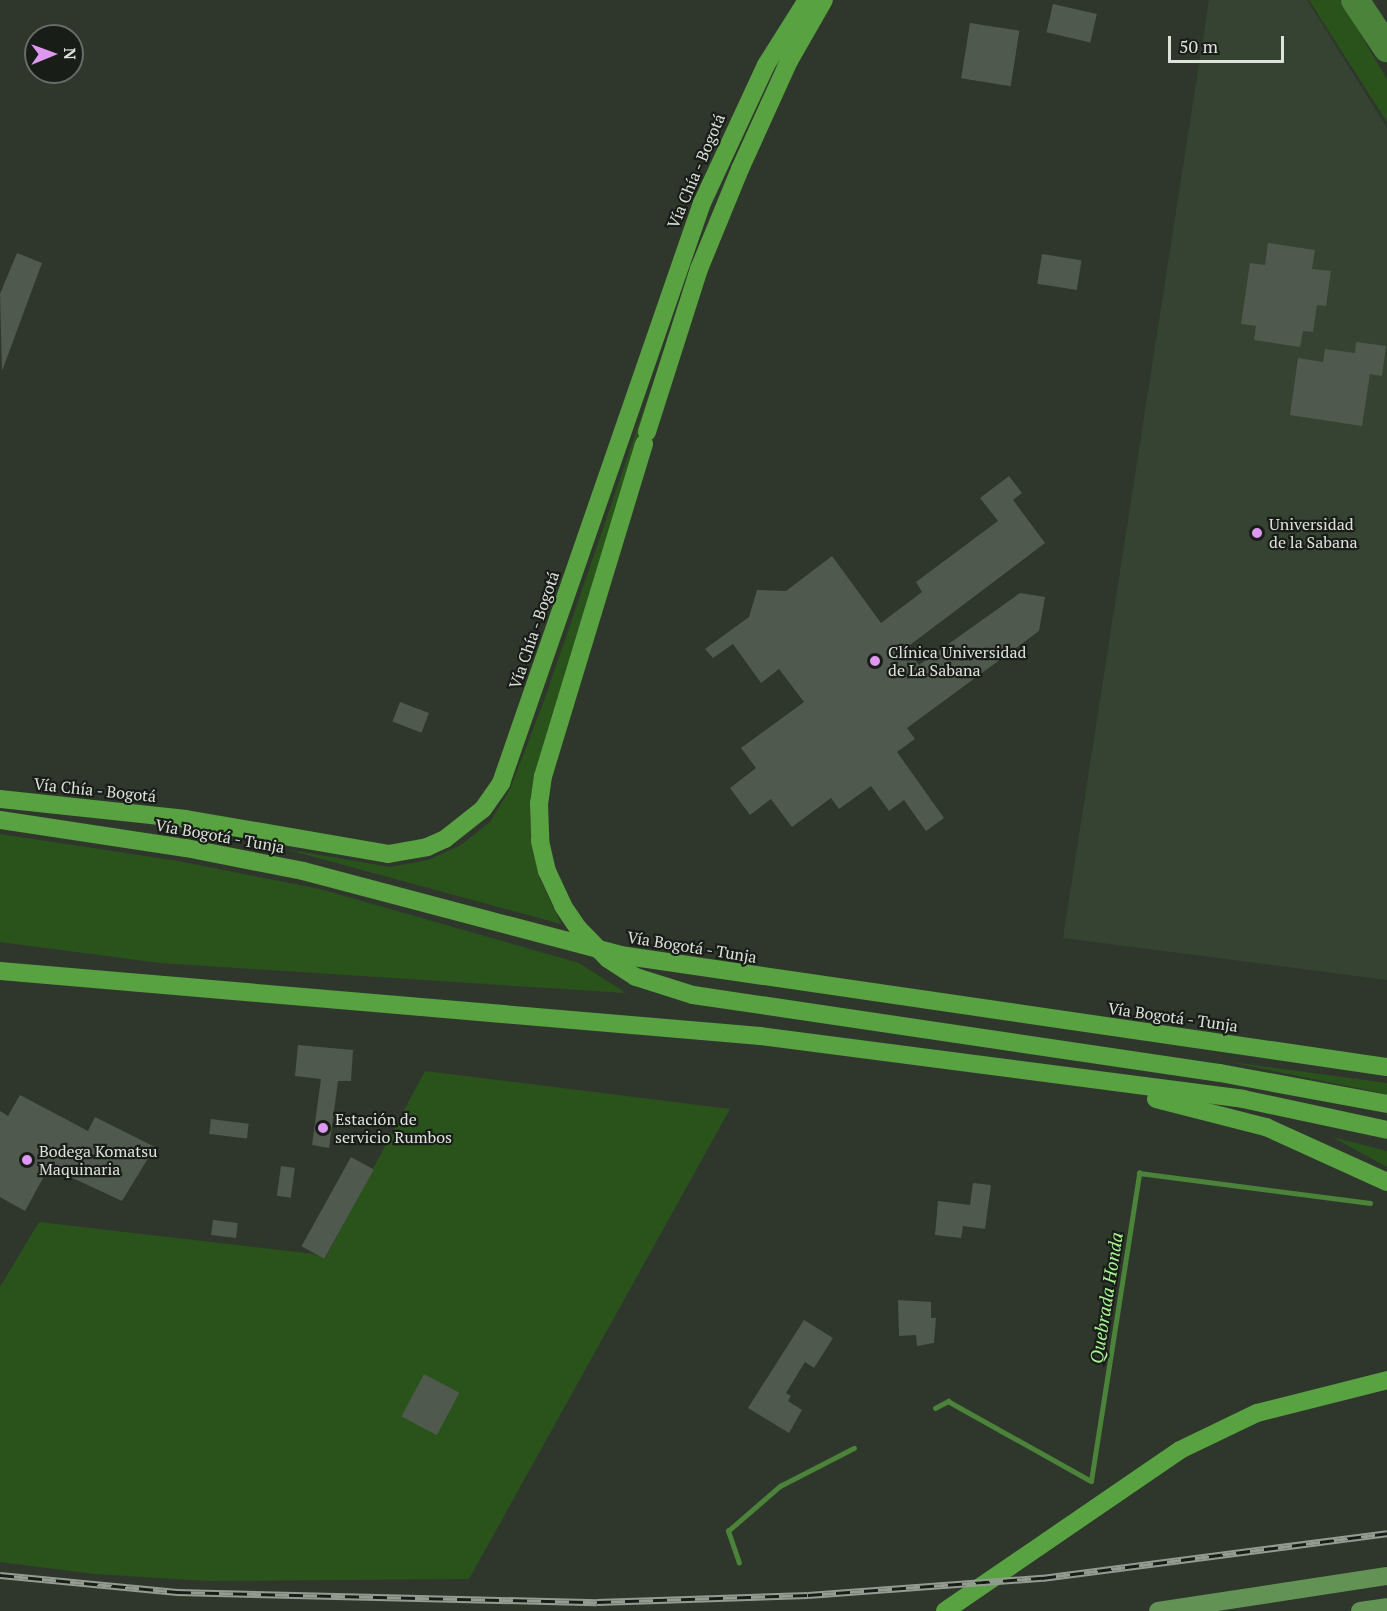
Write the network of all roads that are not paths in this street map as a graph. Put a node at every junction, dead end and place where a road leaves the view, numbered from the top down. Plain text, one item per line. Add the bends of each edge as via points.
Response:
1 (807, 0) edge
2 (824, 0) edge
3 (0, 800) edge
4 (0, 820) edge
5 (0, 971) edge
6 (1387, 1067) edge
7 (1076, 1079) junction
8 (1387, 1104) edge
9 (1387, 1130) edge
10 (1387, 1182) edge
11 (1387, 1380) edge
12 (1387, 1576) edge
13 (1387, 1607) edge
14 (945, 1611) edge
15 (1158, 1611) edge
16 (1360, 1611) edge

1 - 3 highway, Vía Chía - Bogotá via 766,65 702,203 509,761 501,783 483,809 445,839 427,847 388,854 196,820
2 - 8 highway via 763,114 719,225 543,776 540,841 547,872 562,906 608,959 636,976 693,995 1333,1091
4 - 6 highway, Vía Bogotá - Tunja via 186,848 303,871 620,956
5 - 7 highway via 628,1023
7 - 9 highway via 1243,1099
7 - 10 highway via 1266,1126
11 - 14 highway via 1257,1413 1180,1449
12 - 15 main road
13 - 16 main road

